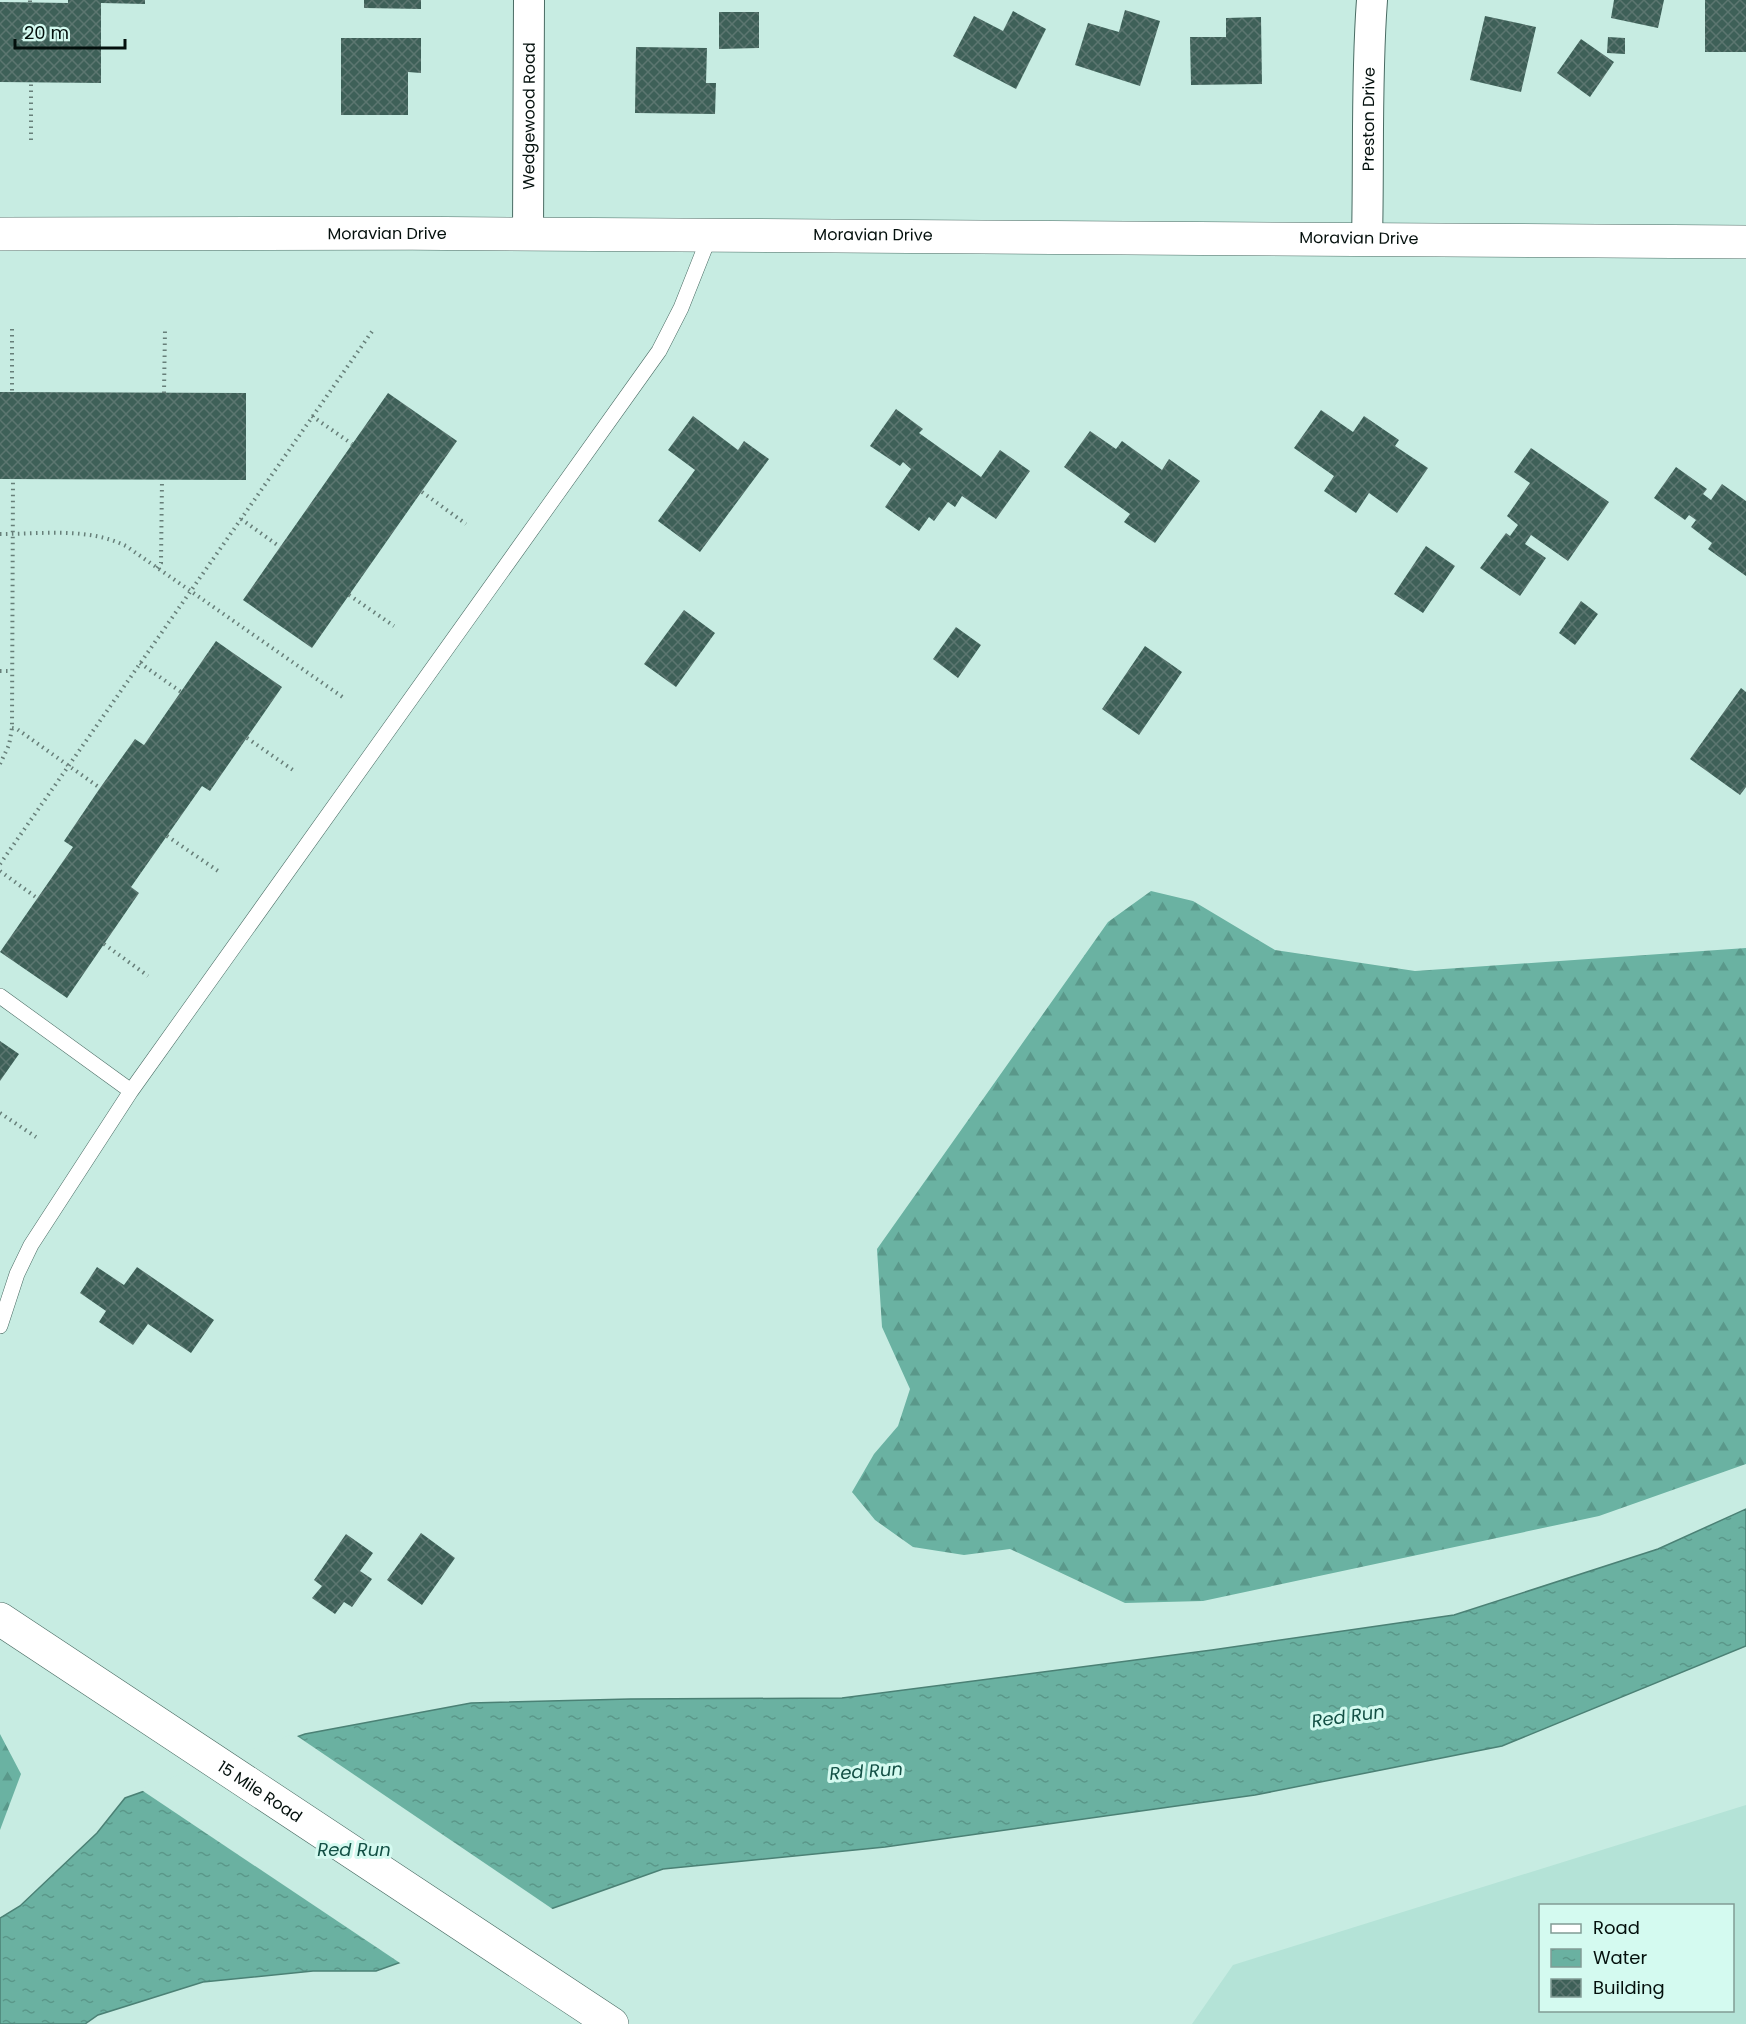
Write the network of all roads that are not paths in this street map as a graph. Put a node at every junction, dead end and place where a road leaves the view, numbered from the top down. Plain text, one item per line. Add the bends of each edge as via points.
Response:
1 (530, 0) edge
2 (1372, 0) edge
3 (0, 234) edge
4 (528, 234) junction
5 (710, 235) junction
6 (1367, 239) junction
7 (1746, 242) edge
8 (0, 996) edge
9 (131, 1091) junction
10 (0, 1326) edge
11 (0, 1619) edge
12 (612, 2024) edge

1 - 4 street, Wedgewood Road
2 - 6 street, Preston Drive
3 - 4 street, Moravian Drive
4 - 5 street, Moravian Drive
5 - 6 street, Moravian Drive
5 - 9 lane via 681,308 658,351
6 - 7 street, Moravian Drive
8 - 9 lane
9 - 10 lane via 31,1245
11 - 12 street, 15 Mile Road

